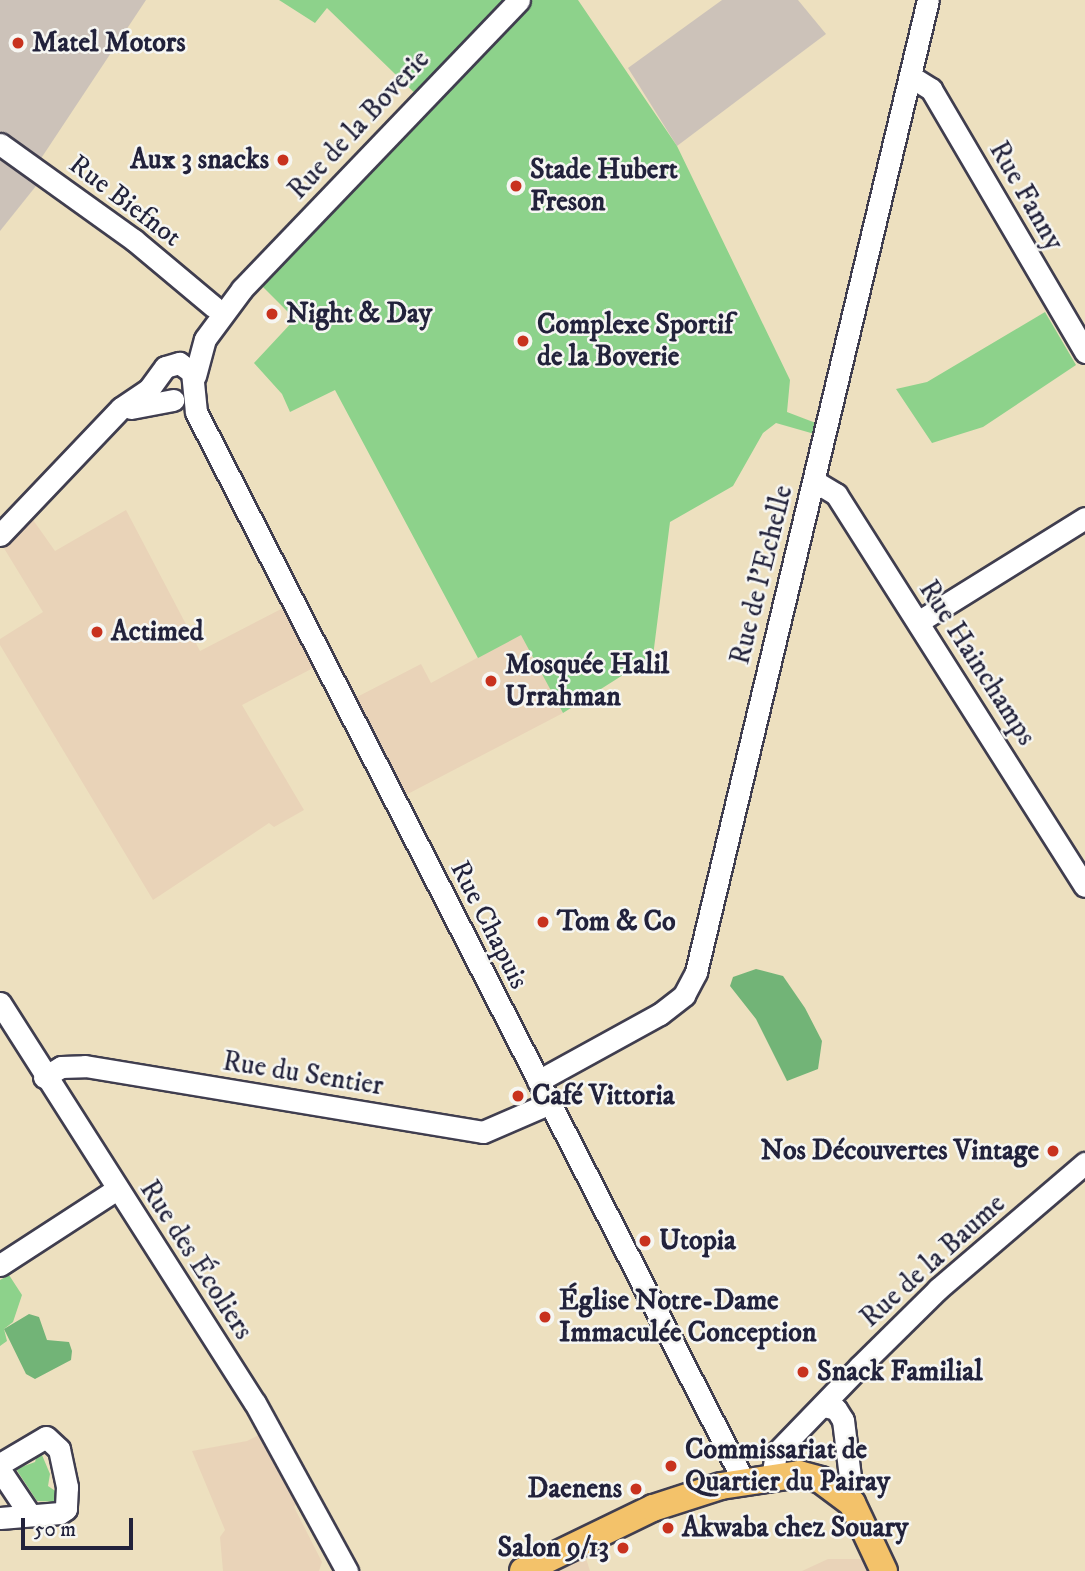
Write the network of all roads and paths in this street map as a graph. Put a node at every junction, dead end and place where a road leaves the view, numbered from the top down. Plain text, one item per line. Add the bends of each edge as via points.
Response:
1 (519, 0) edge
2 (928, 0) edge
3 (910, 76) junction
4 (0, 144) edge
5 (242, 289) junction
6 (214, 307) junction
7 (205, 339) junction
8 (1085, 352) edge
9 (165, 371) junction
10 (194, 384) junction
11 (173, 400) junction
12 (117, 416) junction
13 (814, 481) junction
14 (1085, 518) edge
15 (0, 535) edge
16 (918, 622) junction
17 (1085, 886) edge
18 (0, 1003) edge
19 (44, 1077) junction
20 (538, 1081) junction
21 (550, 1103) junction
22 (1085, 1163) edge
23 (117, 1189) junction
24 (0, 1265) edge
25 (824, 1406) junction
26 (0, 1464) edge
27 (0, 1470) edge
28 (772, 1478) junction
29 (744, 1482) junction
30 (844, 1494) junction
31 (30, 1515) junction
32 (0, 1518) edge
33 (339, 1565) edge
34 (523, 1571) edge
35 (884, 1571) edge

1 - 5 street, Rue de la Boverie
2 - 3 street, Rue de l'Echelle
3 - 8 street, Rue Fanny via 931,89
3 - 13 street, Rue de l'Echelle
4 - 6 street, Rue Biefnot via 134,240
5 - 6 street, Rue de la Boverie
5 - 7 street, Rue de la Boverie
6 - 7 street
6 - 9 street, Rue de la Boverie
7 - 10 street, Rue de la Boverie
9 - 10 street via 187,366
9 - 11 street via 163,395
9 - 12 street, Rue de la Boverie
10 - 11 street via 185,399
10 - 20 street, Rue Chapuis via 196,412
11 - 12 street, Rue de la Boverie via 146,402
12 - 15 street, Rue de la Boverie
13 - 16 street, Rue Hainchamps via 836,494
13 - 20 street, Rue de l'Echelle via 691,984 660,1014
14 - 16 street
16 - 17 street, Rue Hainchamps
18 - 19 street, Rue des Écoliers
19 - 21 street, Rue du Sentier via 61,1067 85,1066 483,1132
19 - 23 street, Rue des Écoliers
20 - 21 street, Rue Chapuis
21 - 29 street, Rue Chapuis
22 - 25 street, Rue de la Baume via 938,1289
23 - 24 street
23 - 33 street, Rue des Écoliers via 261,1414
25 - 28 street, Rue de la Baume via 776,1453
25 - 30 street via 836,1409 843,1420 850,1477
26 - 31 street via 38,1438 53,1440 59,1449 66,1472 66,1509 54,1515
27 - 31 street
28 - 29 main road
28 - 30 main road via 810,1476
29 - 34 main road via 642,1513
30 - 35 main road via 860,1516
31 - 32 street

